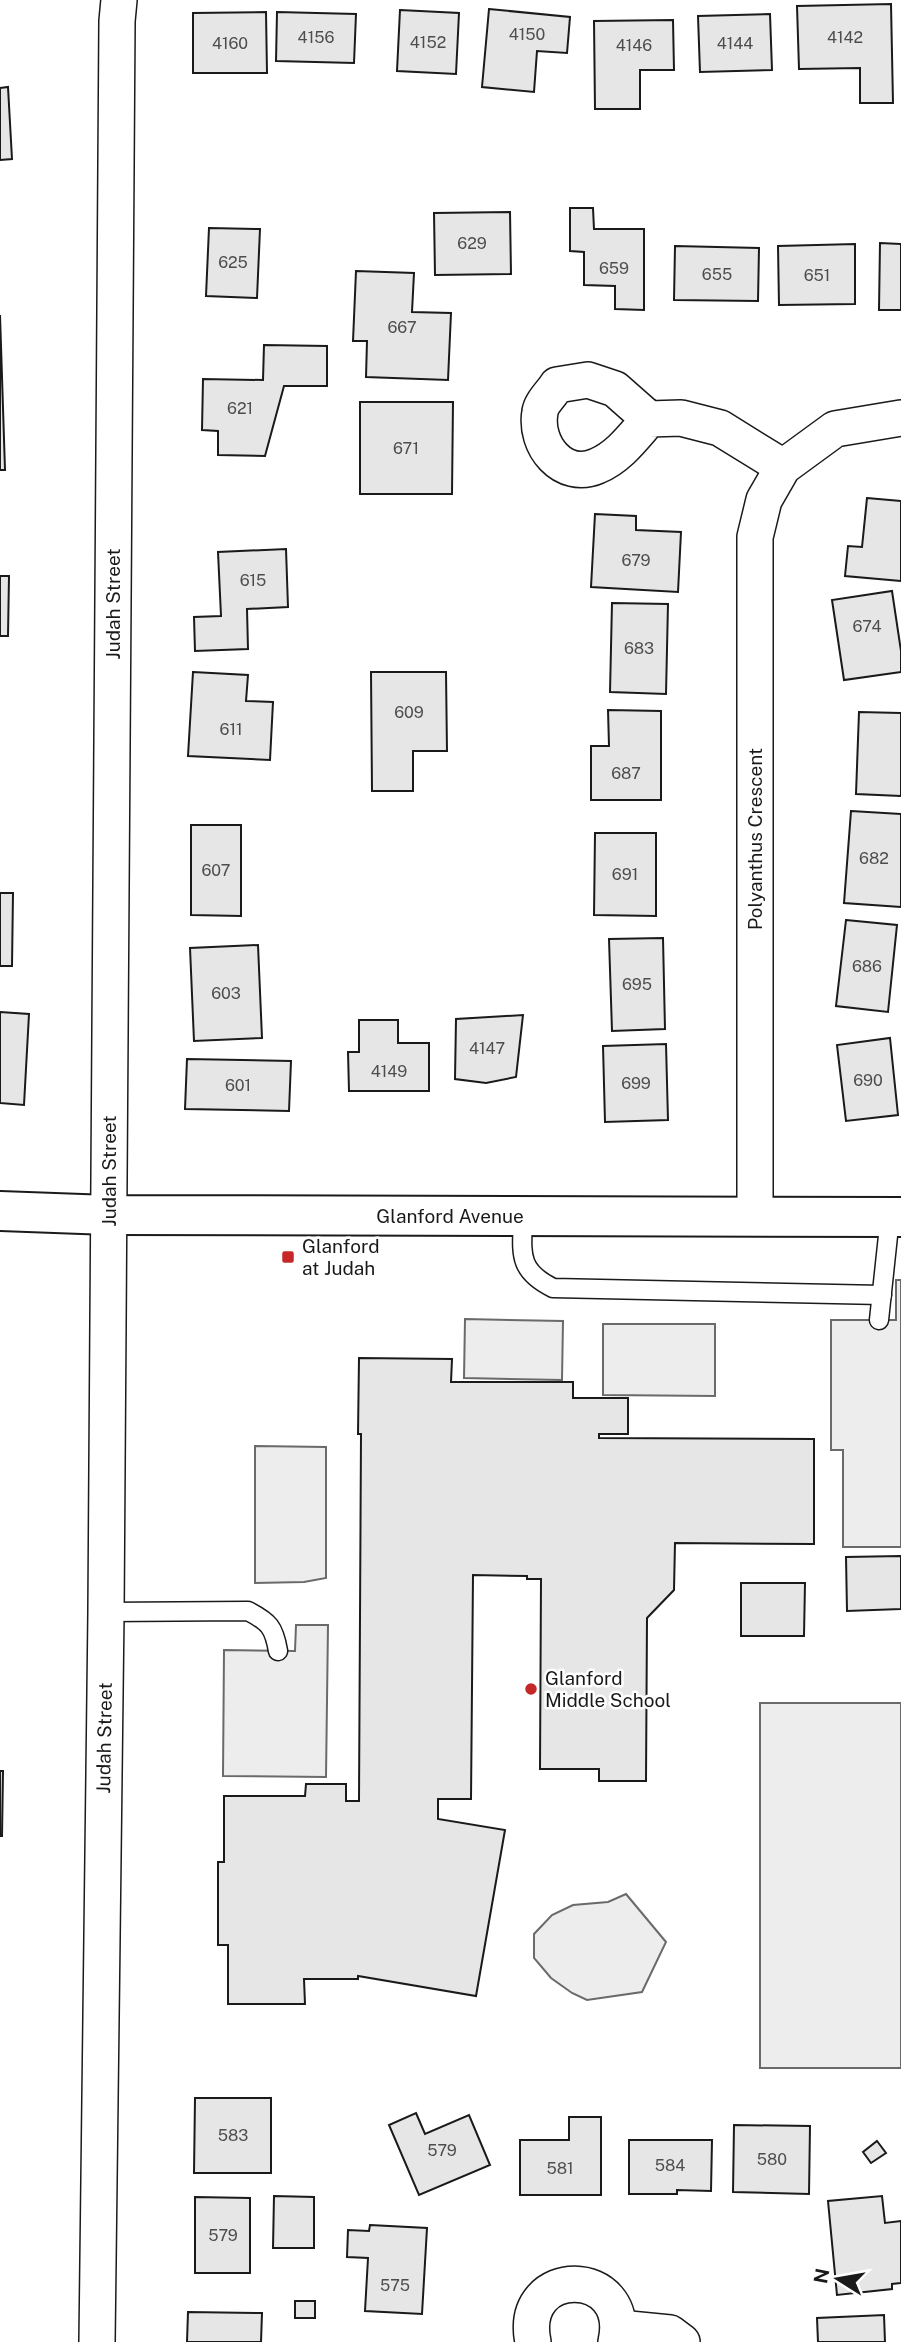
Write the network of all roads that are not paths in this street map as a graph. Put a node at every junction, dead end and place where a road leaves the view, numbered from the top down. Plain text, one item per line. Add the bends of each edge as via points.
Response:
1 (119, 0) edge
2 (901, 418) edge
3 (649, 419) dead end
4 (783, 467) junction
5 (0, 1211) edge
6 (109, 1214) junction
7 (523, 1217) junction
8 (755, 1217) junction
9 (895, 1217) edge
10 (882, 1295) junction
11 (879, 1320) dead end
12 (106, 1612) junction
13 (278, 1651) dead end
14 (617, 2335) edge
15 (97, 2342) edge
16 (533, 2342) edge
17 (682, 2342) edge

1 - 6 street, Judah Street
2 - 4 street, Polyanthus Crescent via 835,429
3 - 4 street via 681,418 720,428
4 - 8 street, Polyanthus Crescent via 764,500 755,537
5 - 6 main road, Glanford Avenue
6 - 7 main road, Glanford Avenue
6 - 12 street, Judah Street
7 - 8 main road, Glanford Avenue
7 - 10 lane via 522,1257 535,1279 553,1288
8 - 9 main road, Glanford Avenue
9 - 10 lane
10 - 11 lane
12 - 13 lane via 248,1611 275,1632
12 - 15 street, Judah Street
14 - 16 street via 615,2308 602,2292 585,2284 565,2284 547,2292 534,2307
14 - 17 street via 670,2333

